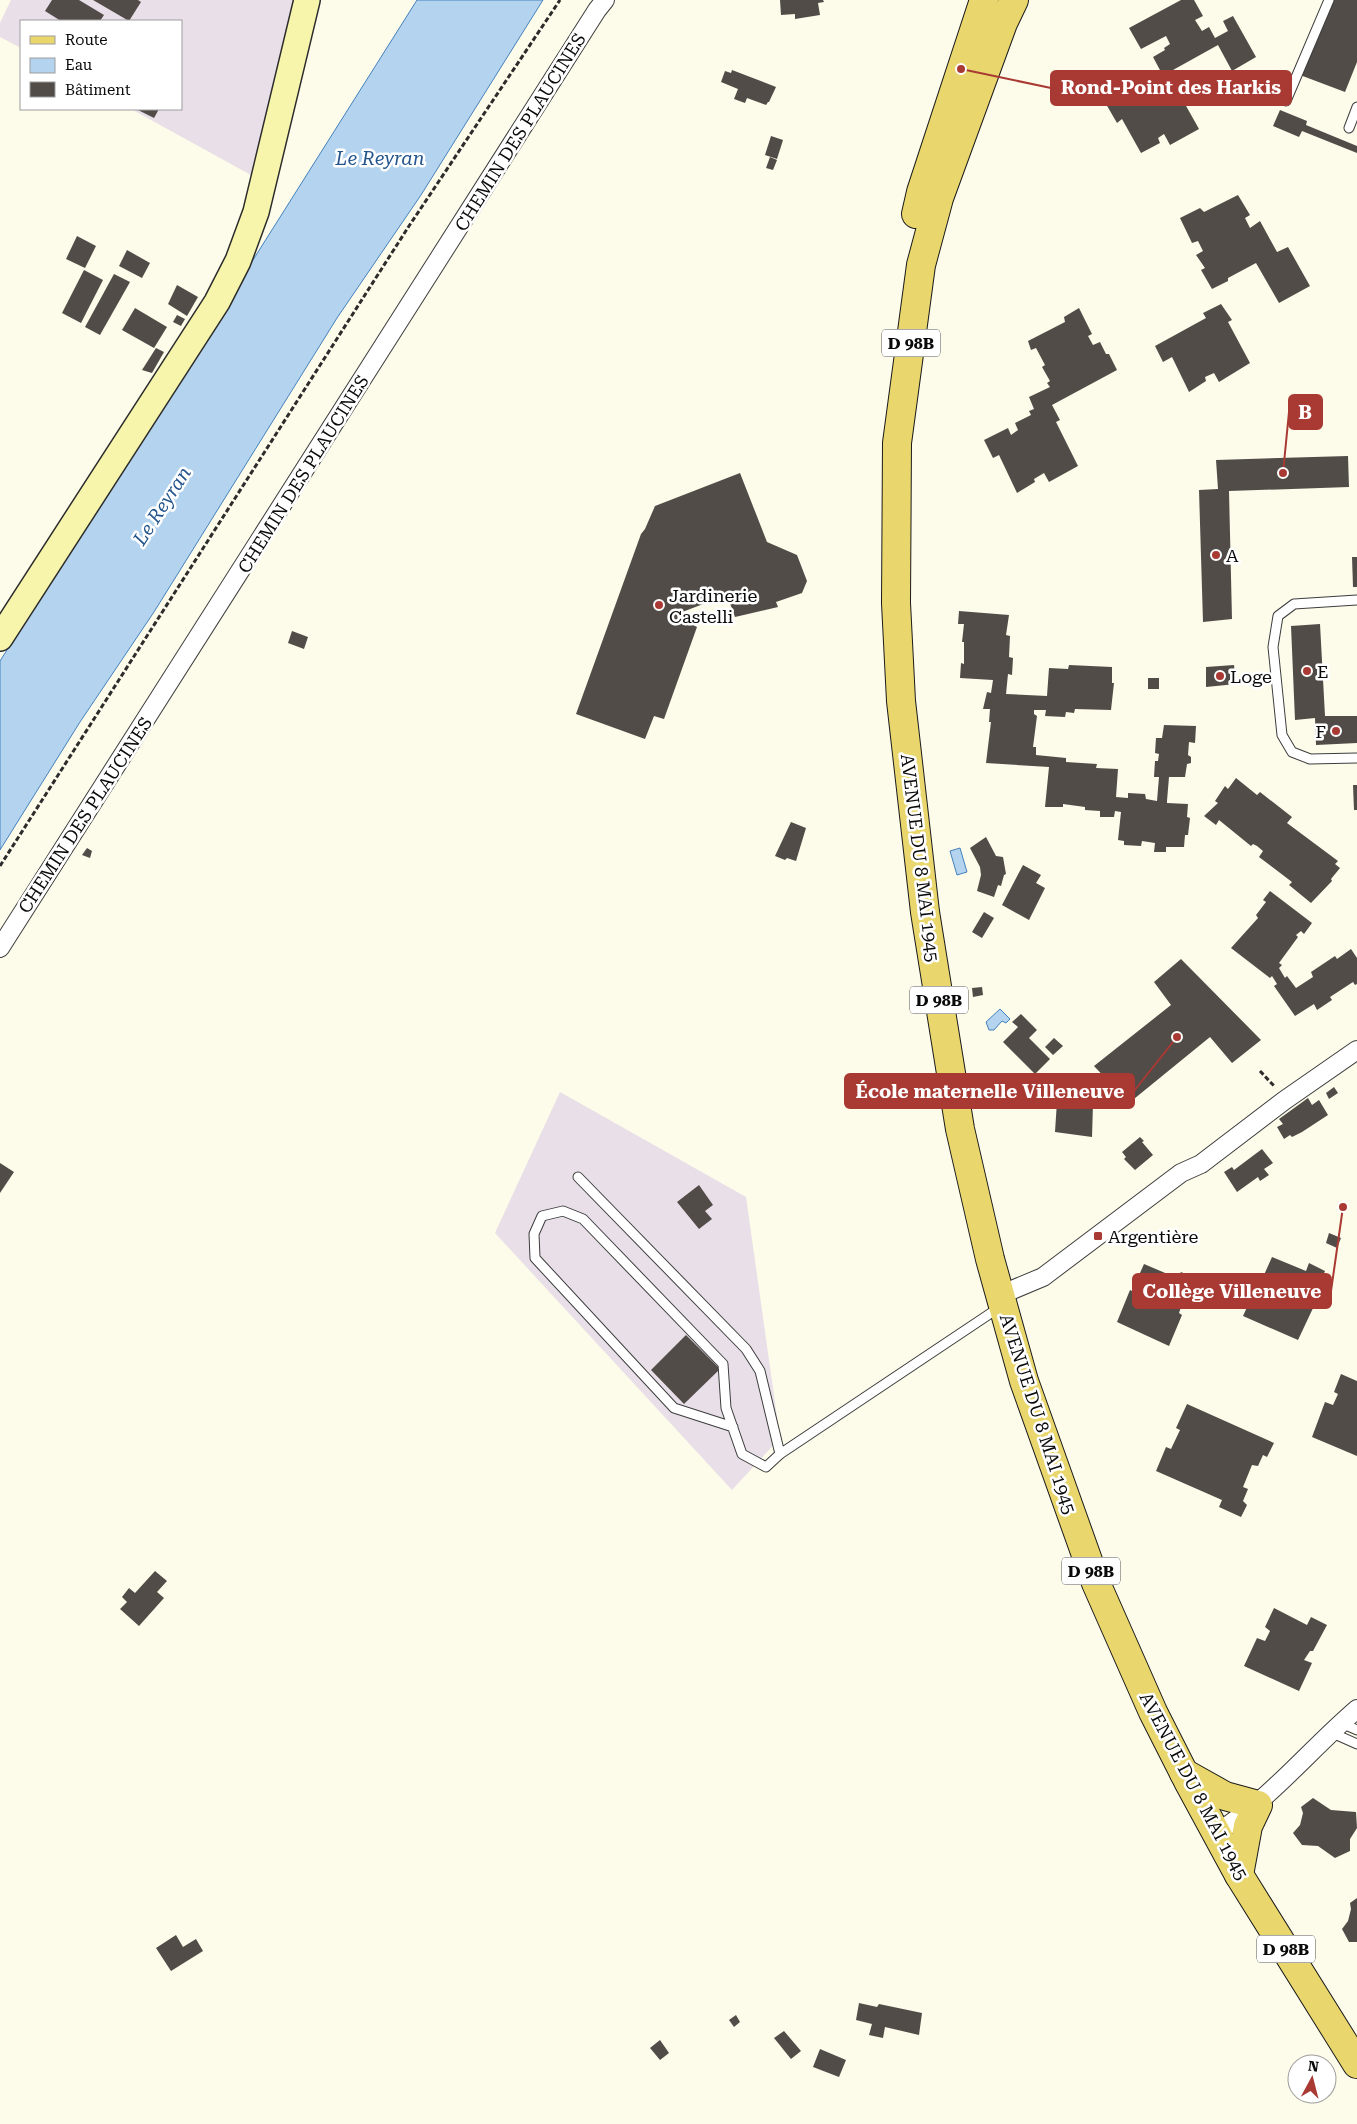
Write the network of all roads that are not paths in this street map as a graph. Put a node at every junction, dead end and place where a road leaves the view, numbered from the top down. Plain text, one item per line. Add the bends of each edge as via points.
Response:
1 (307, 0) edge
2 (606, 0) edge
3 (984, 0) edge
4 (1014, 0) edge
5 (1329, 0) edge
6 (1286, 101) dead end
7 (1357, 107) edge
8 (1349, 128) dead end
9 (1357, 600) edge
10 (0, 638) edge
11 (901, 702) junction
12 (1357, 758) edge
13 (0, 948) edge
14 (1357, 1041) edge
15 (1357, 1050) edge
16 (1181, 1173) junction
17 (578, 1177) dead end
18 (1001, 1301) junction
19 (732, 1427) junction
20 (780, 1454) junction
21 (1357, 1709) edge
22 (1343, 1728) edge
23 (1357, 1744) edge
24 (1184, 1773) junction
25 (1258, 1805) junction
26 (1216, 1833) junction
27 (1239, 1875) junction
28 (1357, 2064) edge

1 - 10 main road via 256,212 238,261 217,302
2 - 13 street, CHEMIN DES PLAUCINES
3 - 11 main road, AVENUE DU 8 MAI 1945 / D 98B via 921,192 904,262 883,432 881,555 884,608
4 - 11 main road, AVENUE DU 8 MAI 1945 / D 98B via 939,198 921,265 897,443 896,603
5 - 6 lane
7 - 8 lane
9 - 12 lane via 1294,604 1278,616 1274,647 1282,735 1292,752 1310,760
11 - 18 main road, AVENUE DU 8 MAI 1945 / D 98B via 925,912 960,1129
14 - 16 street via 1332,1054 1279,1091 1194,1155
15 - 16 street via 1201,1164
16 - 18 street via 1043,1276
17 - 20 lane via 746,1350 760,1371
18 - 20 lane
18 - 24 main road, AVENUE DU 8 MAI 1945 / D 98B via 1024,1381 1096,1583
19 - 19 lane via 726,1408 723,1364 584,1219 563,1211 542,1216 534,1234 535,1258 674,1408
19 - 20 lane via 742,1454 766,1467
21 - 22 street
22 - 23 lane
22 - 25 street
24 - 25 main road via 1225,1796
24 - 26 main road, AVENUE DU 8 MAI 1945 / D 98B
25 - 26 street
25 - 27 main road via 1248,1826
26 - 27 main road, AVENUE DU 8 MAI 1945 / D 98B
27 - 28 main road, AVENUE DU 8 MAI 1945 / D 98B

